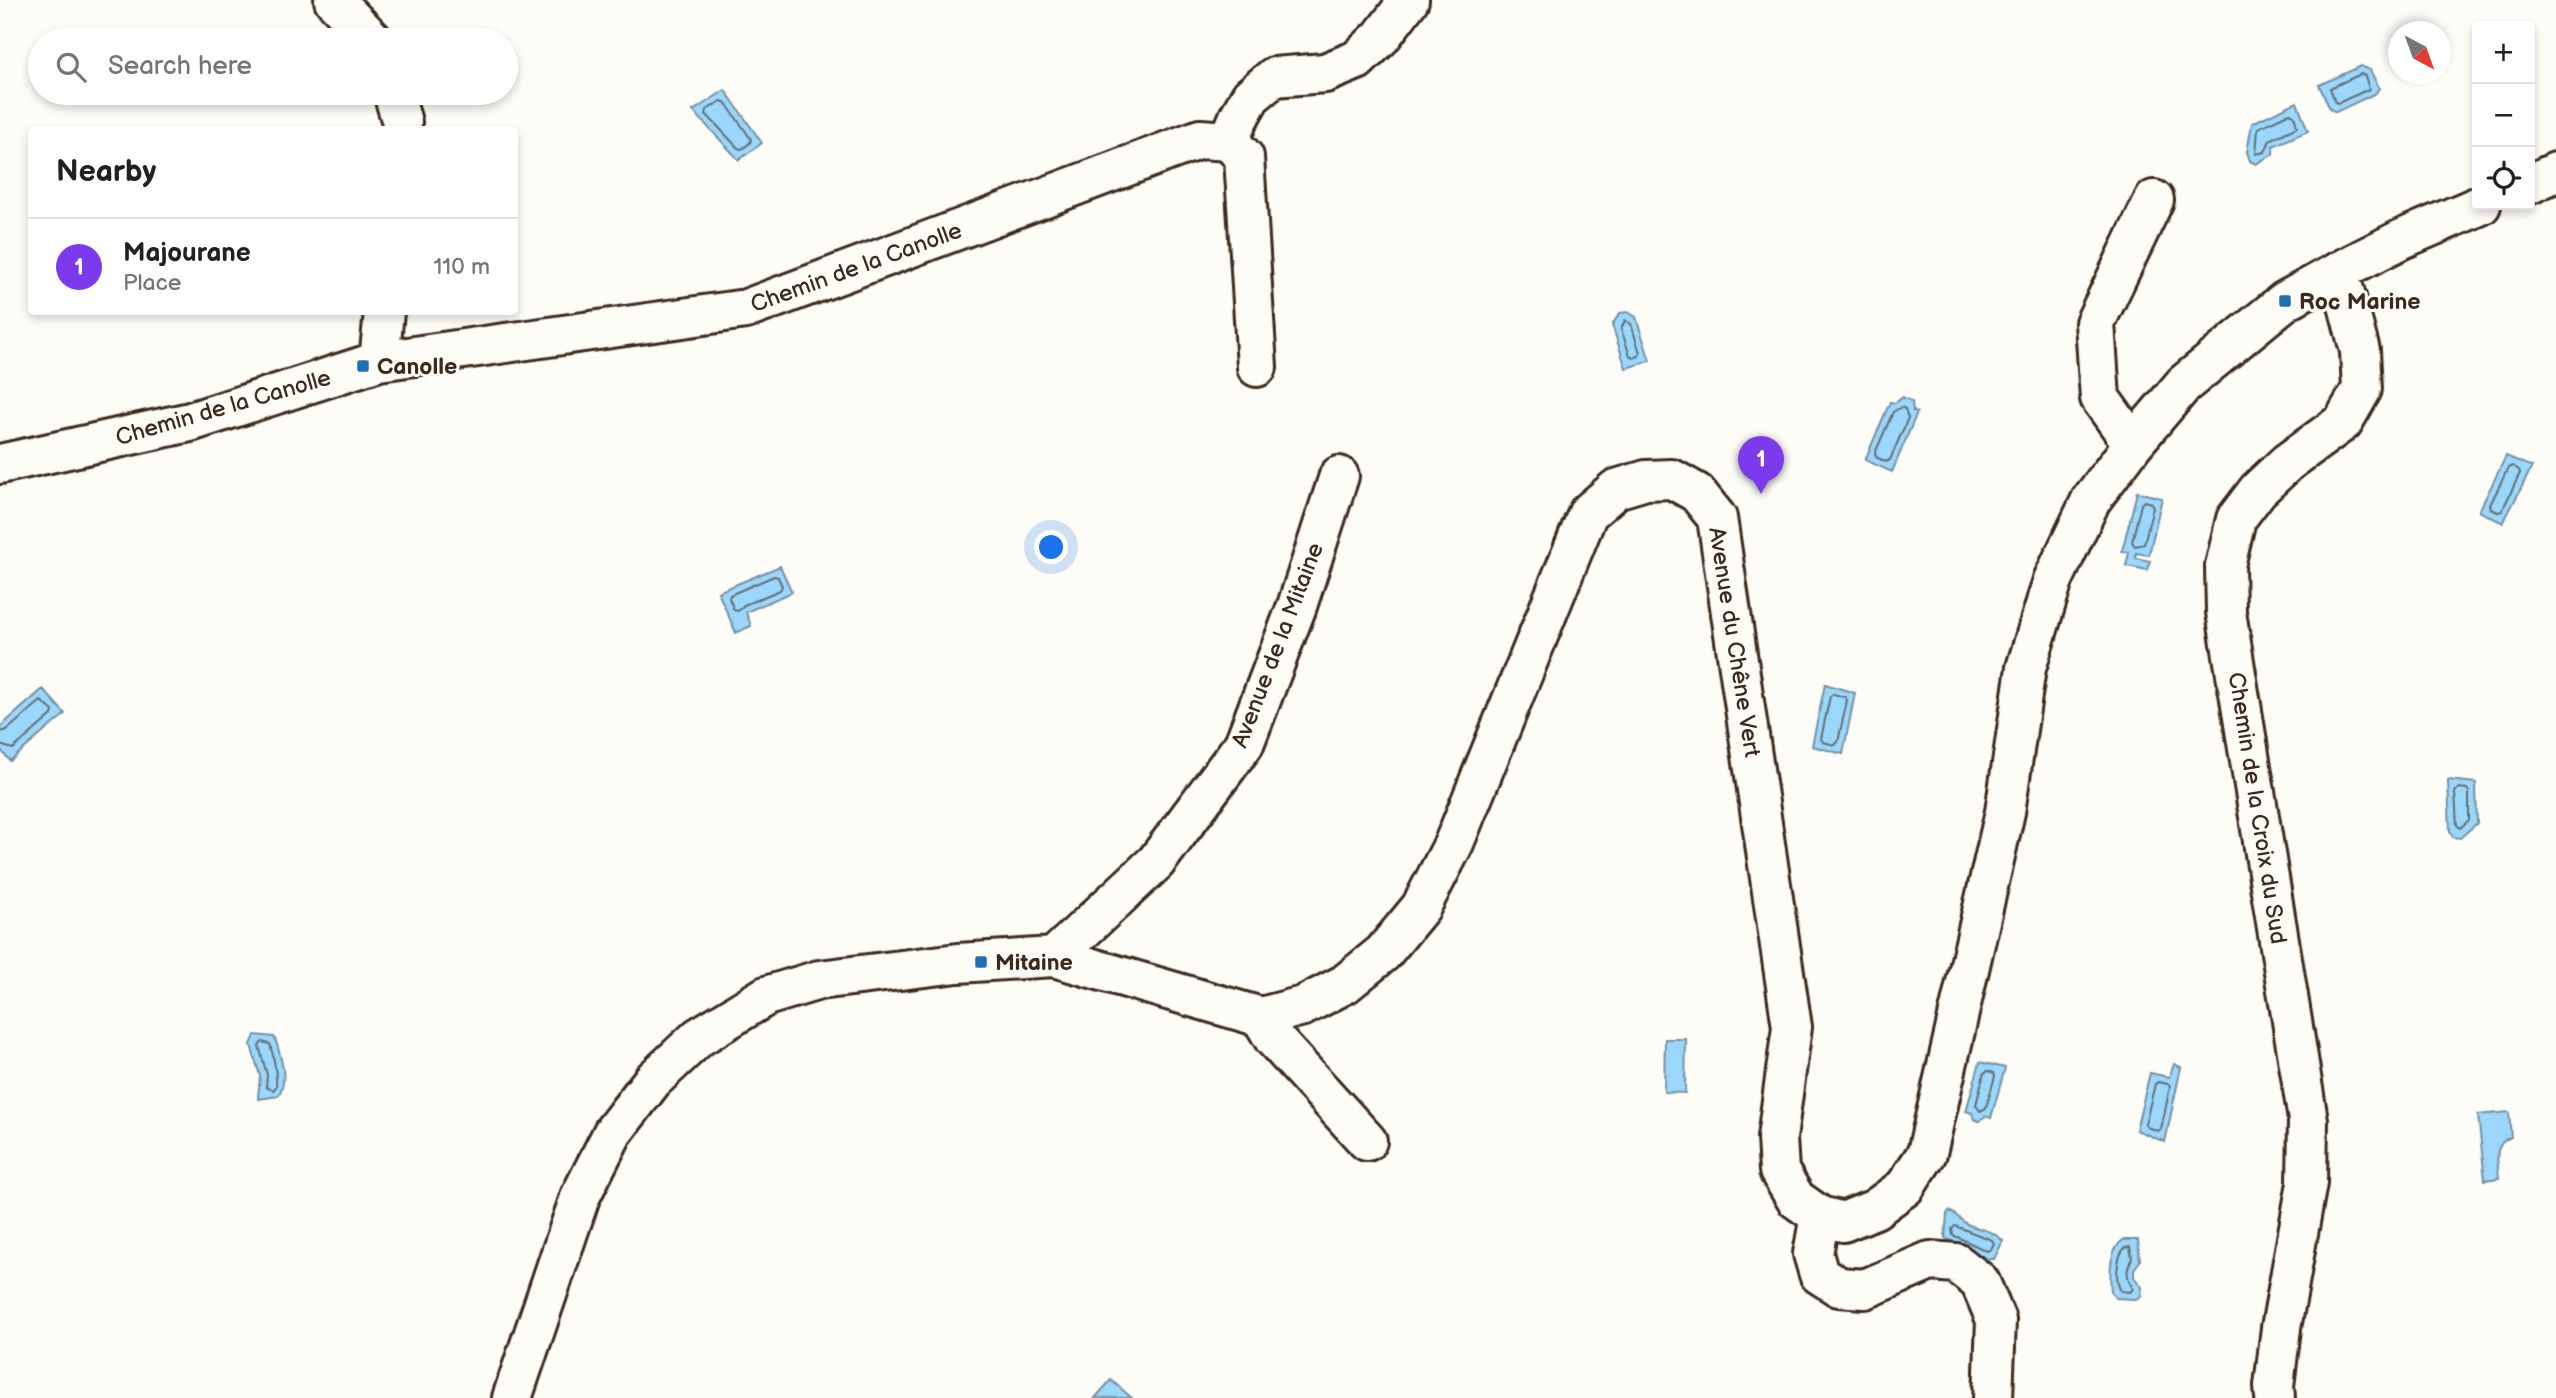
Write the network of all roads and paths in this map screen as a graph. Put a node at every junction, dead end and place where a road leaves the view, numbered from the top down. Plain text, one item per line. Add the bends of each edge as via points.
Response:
1 (334, 0) edge
2 (1409, 0) edge
3 (361, 28) edge
4 (397, 105) edge
5 (402, 126) edge
6 (1229, 141) junction
7 (2556, 172) edge
8 (2535, 182) edge
9 (2154, 200) dead end
10 (2472, 209) edge
11 (2339, 271) junction
12 (384, 315) edge
13 (379, 360) junction
14 (1258, 368) dead end
15 (2133, 444) junction
16 (0, 464) edge
17 (1339, 476) dead end
18 (1054, 957) junction
19 (1261, 1017) junction
20 (1367, 1141) dead end
21 (1820, 1216) junction
22 (512, 1398) edge
23 (1993, 1398) edge
24 (2275, 1398) edge

1 - 3 street
2 - 6 street via 1357,60 1325,73 1274,77 1251,96
4 - 5 street
6 - 13 street, Chemin de la Canolle via 1200,139 746,309
6 - 14 street via 1244,157
7 - 8 street
9 - 15 street via 2095,323 2100,398
10 - 11 street
11 - 15 street via 2285,302 2184,383
11 - 24 street, Chemin de la Croix du Sud via 2360,351 2362,388 2343,422 2288,461 2258,490 2236,519 2225,566 2226,612 2308,1120 2307,1183 2281,1328
12 - 13 street
13 - 16 street, Chemin de la Canolle via 190,422
15 - 21 street via 2091,500 2053,580 2026,668 2005,812 1927,1153 1905,1187 1875,1209 1843,1222
17 - 18 street, Avenue de la Mitaine via 1297,606 1244,744 1156,862
18 - 19 street
18 - 22 street via 819,980 766,996 699,1037 653,1080 613,1132 580,1197
19 - 20 street via 1274,1039
19 - 21 street, Avenue du Chêne Vert via 1303,1006 1345,984 1383,953 1421,907 1454,843 1588,513 1616,489 1672,478 1697,493 1717,518 1792,1027 1777,1138 1779,1171 1797,1199
21 - 23 street via 1813,1254 1819,1274 1839,1287 1865,1289 1930,1261 1956,1263 1980,1282 1996,1320

